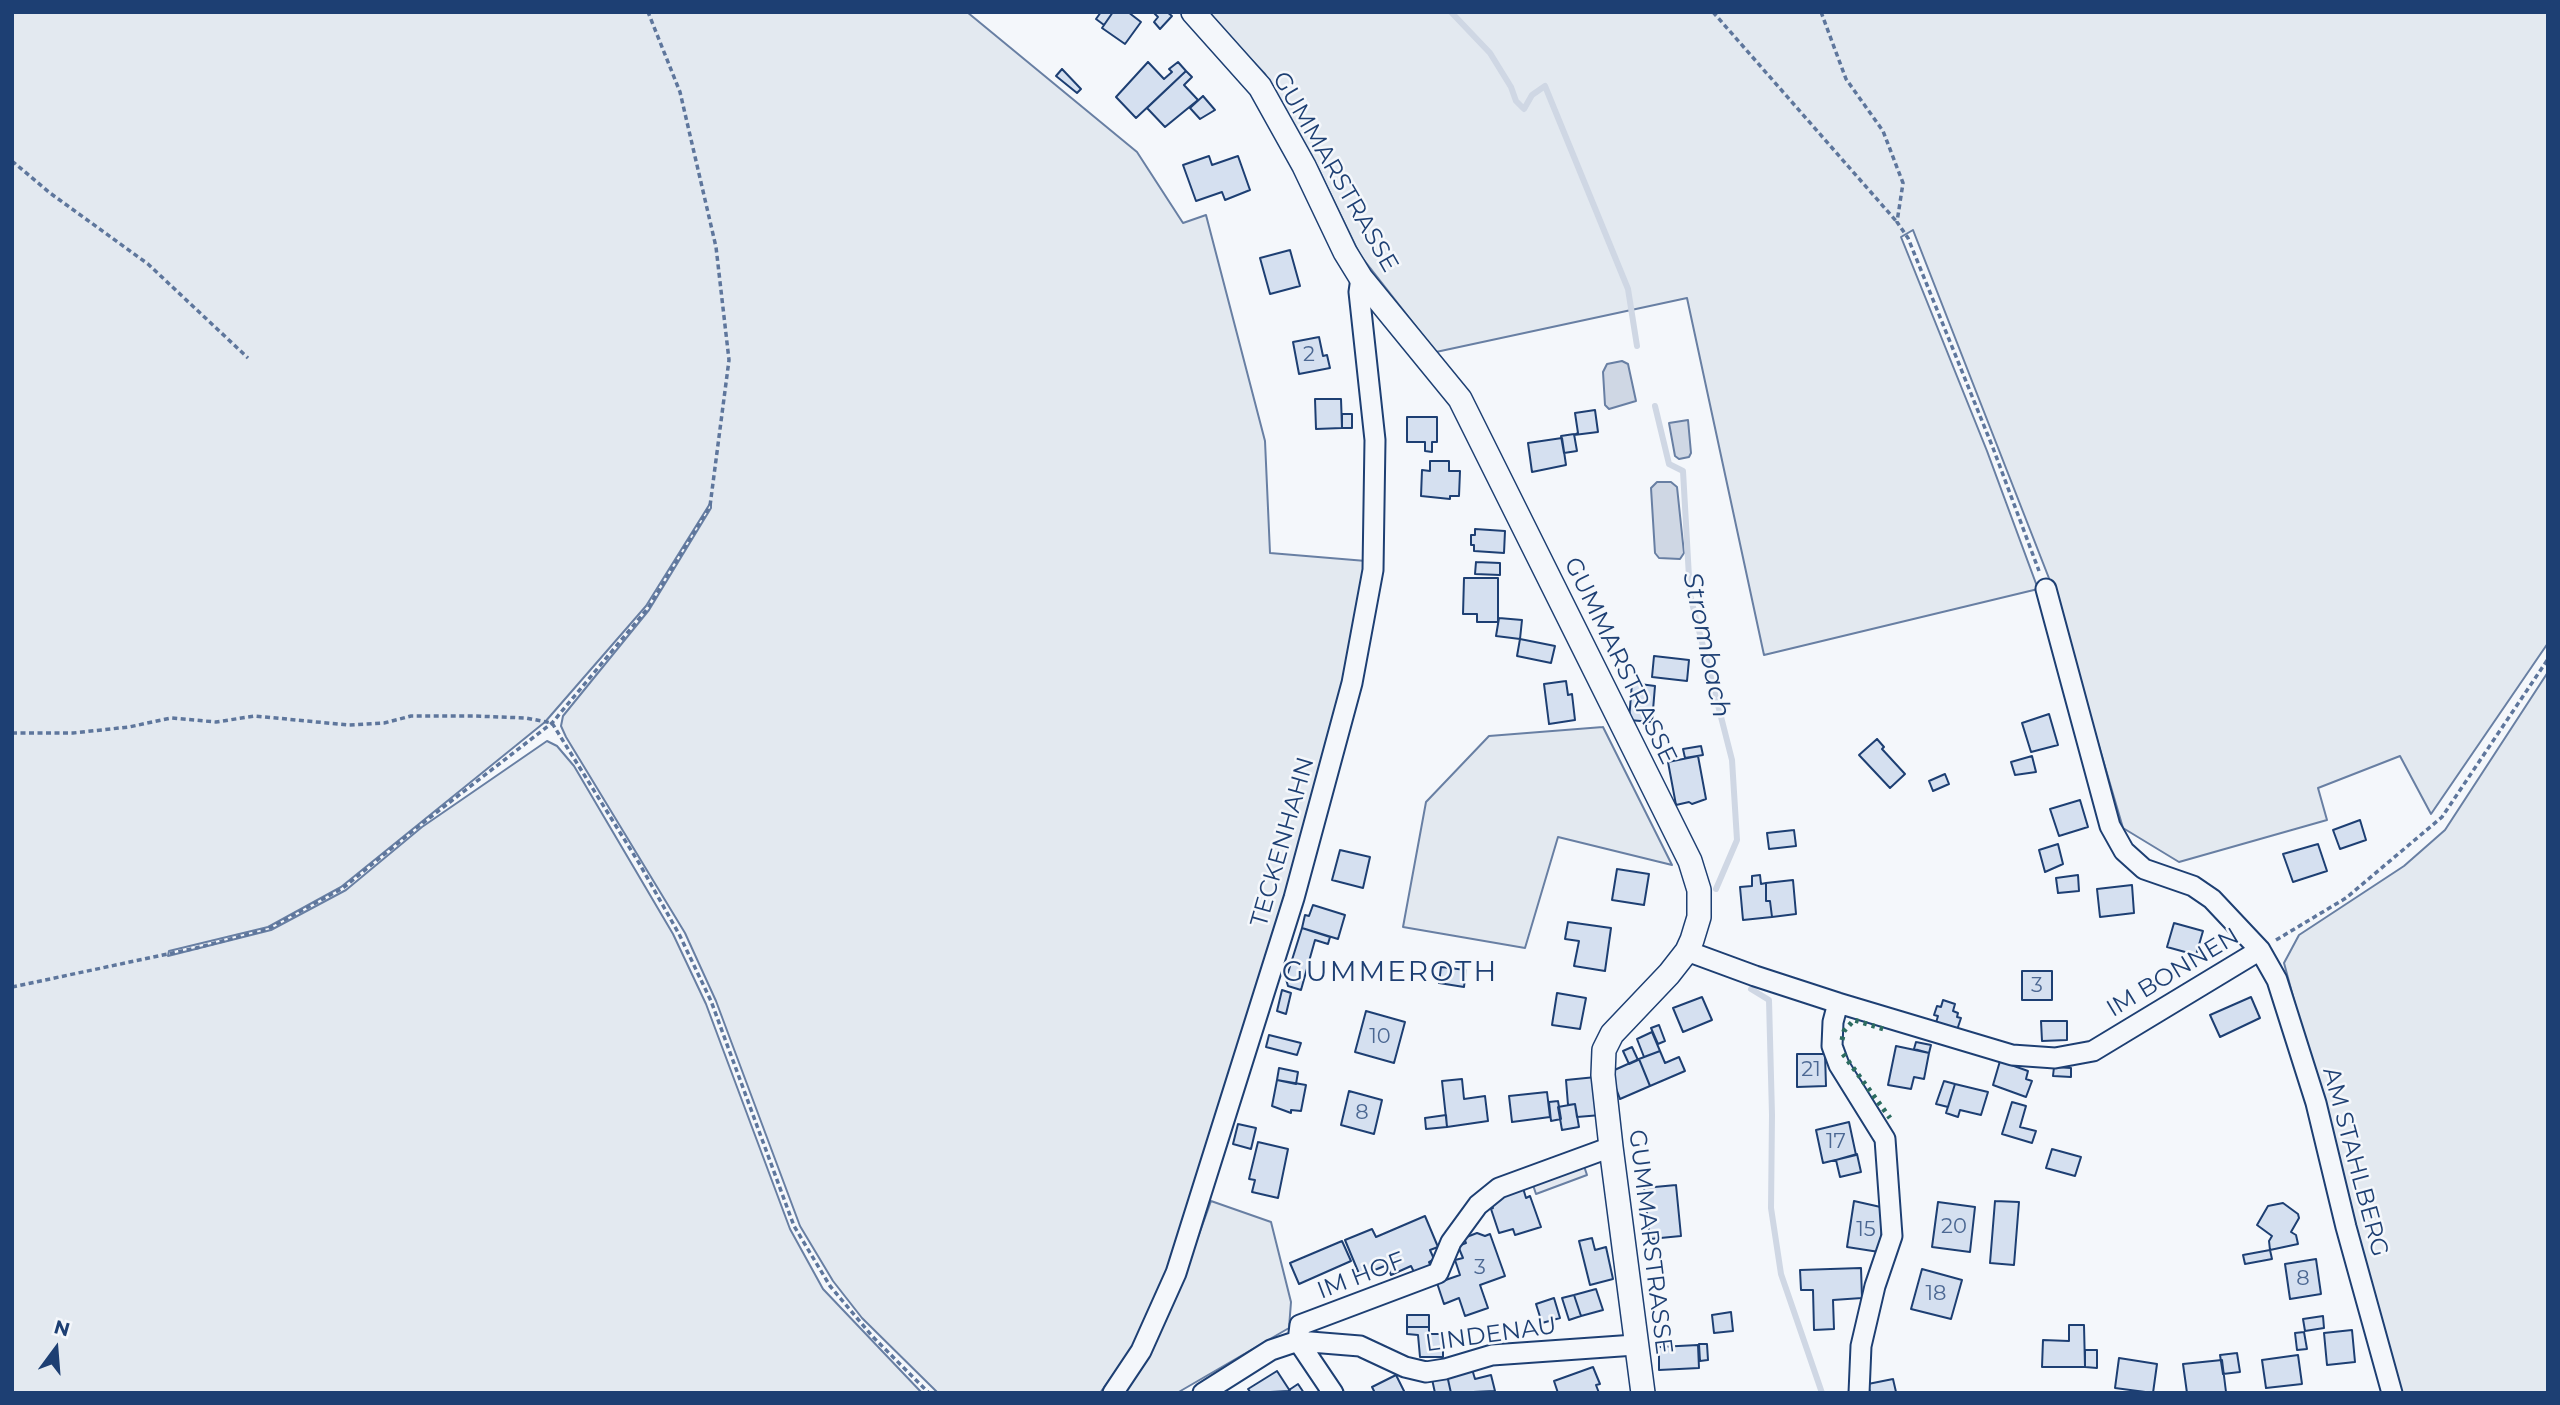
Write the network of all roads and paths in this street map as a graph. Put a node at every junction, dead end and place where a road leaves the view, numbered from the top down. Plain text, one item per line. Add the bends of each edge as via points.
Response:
1 (648, 12) edge
2 (1194, 12) edge
3 (1713, 12) edge
4 (1821, 12) edge
5 (12, 162) edge
6 (1897, 222) junction
7 (1361, 278) junction
8 (248, 358) dead end
9 (2046, 589) joint
10 (2548, 659) edge
11 (552, 723) junction
12 (12, 733) edge
13 (2260, 950) junction
14 (1687, 951) junction
15 (12, 987) edge
16 (1838, 1003) junction
17 (1611, 1147) junction
18 (1298, 1340) junction
19 (1635, 1345) junction
20 (2389, 1392) edge
21 (929, 1393) edge
22 (1113, 1393) edge
23 (1203, 1393) edge
24 (1334, 1393) edge
25 (1643, 1393) edge
26 (1859, 1393) edge

1 - 11 path via 680,92 716,247 729,360 710,506 648,608
2 - 7 street, GUMMARSTRASSE via 1260,87
3 - 6 path
4 - 6 path via 1846,79 1883,131 1903,183
5 - 8 path via 148,264
6 - 9 path via 1908,238
7 - 14 street, GUMMARSTRASSE via 1460,399 1690,862 1699,890 1699,917
7 - 22 street, TECKENHAHN via 1375,440 1373,570 1352,683 1294,898 1176,1273 1141,1351
9 - 13 street, IM BONNEN via 2110,826 2124,851 2144,869 2193,886 2212,899
10 - 13 path via 2442,817 2346,898
11 - 12 path via 526,718 411,716 348,725 255,716 216,722 171,718 73,733
11 - 15 path via 344,888 268,929
11 - 21 path via 680,934 711,1001 794,1226 830,1286
13 - 16 street, IM BONNEN via 2093,1051 2055,1058 2012,1055
13 - 20 street, AM STAHLBERG via 2277,980 2316,1103
14 - 16 street, IM BONNEN
14 - 17 street, GUMMARSTRASSE via 1612,1034 1604,1049
16 - 26 street via 1832,1046 1885,1139 1892,1236 1861,1346
17 - 18 street, IM HOF via 1499,1188 1478,1205 1451,1242 1438,1273 1300,1325
17 - 19 street, GUMMARSTRASSE
18 - 19 street, LINDENAU via 1360,1346 1426,1372 1492,1355
18 - 23 street, LINDENAU via 1271,1350
18 - 24 street
19 - 25 street, GUMMARSTRASSE

